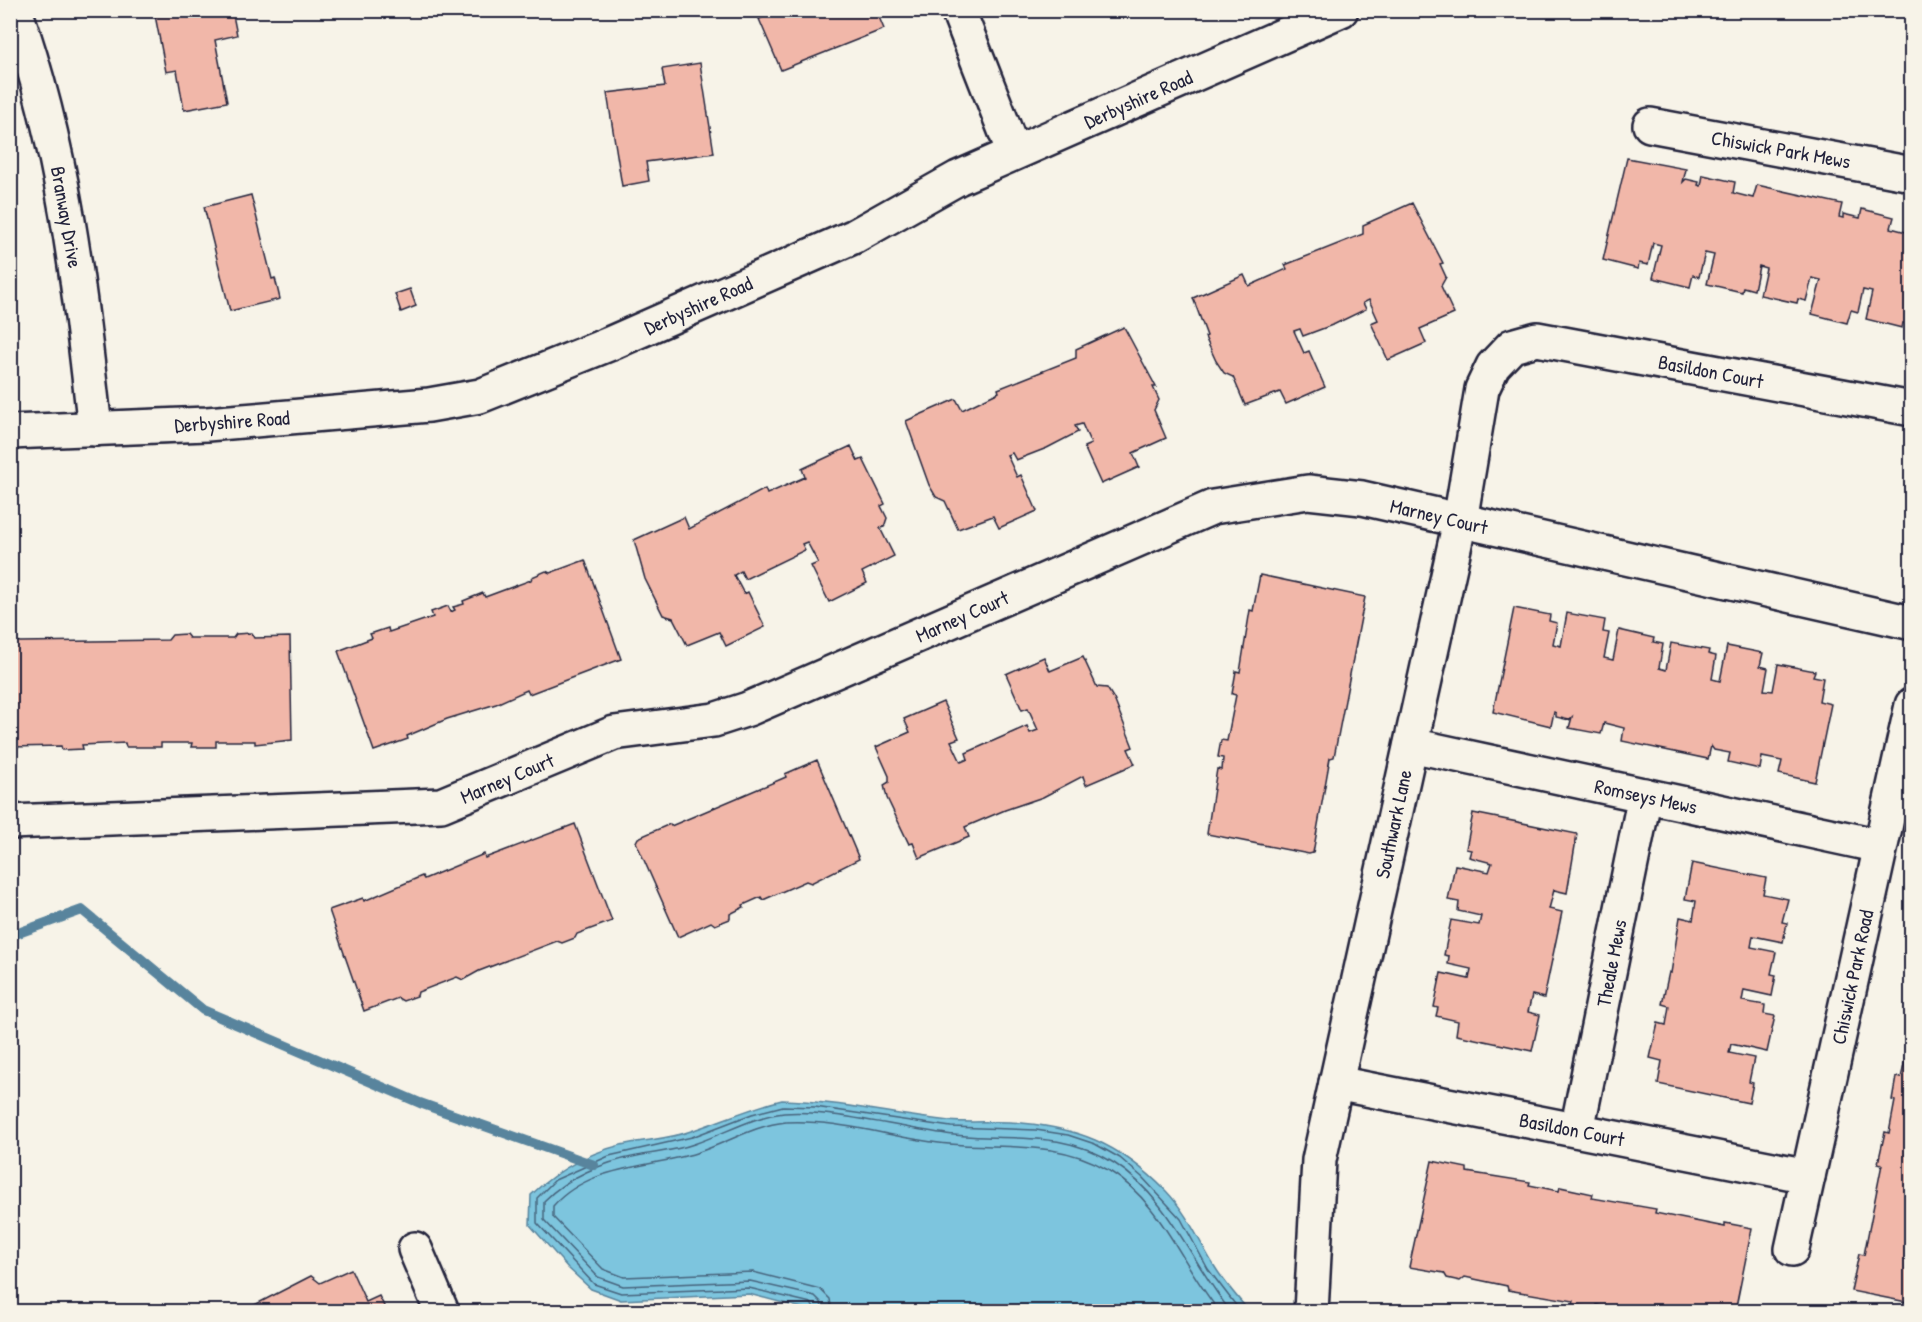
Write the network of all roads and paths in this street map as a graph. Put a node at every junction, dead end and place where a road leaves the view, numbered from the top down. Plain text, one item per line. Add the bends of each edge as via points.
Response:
1 (15, 10) edge
2 (958, 10) edge
3 (1341, 10) edge
4 (1650, 125) dead end
5 (1014, 153) junction
6 (1911, 174) edge
7 (1512, 346) joint
8 (1911, 409) edge
9 (95, 429) junction
10 (10, 432) edge
11 (1460, 521) junction
12 (1911, 623) edge
13 (1911, 705) edge
14 (1411, 745) junction
15 (1645, 795) junction
16 (10, 822) edge
17 (1880, 846) junction
18 (1336, 1083) junction
19 (1577, 1130) junction
20 (1808, 1176) junction
21 (415, 1249) dead end
22 (1792, 1249) dead end
23 (442, 1311) edge
24 (1311, 1311) edge

1 - 9 street, Branway Drive via 60,169 74,244
2 - 5 street
3 - 5 street, Derbyshire Road
4 - 6 street, Chiswick Park Mews
5 - 9 street, Derbyshire Road via 958,178 855,236 480,396 429,405
7 - 8 street, Basildon Court via 1538,339
7 - 11 street, Southwark Lane via 1493,366 1482,389
9 - 10 street, Derbyshire Road
11 - 12 street, Marney Court
11 - 14 street, Southwark Lane
11 - 16 street, Marney Court via 1362,498 1308,492 1213,507 748,709 714,720 614,733 441,805
13 - 17 street, Chiswick Park Road
14 - 15 street, Romseys Mews
14 - 18 street, Southwark Lane
15 - 17 street, Romseys Mews
15 - 19 street, Theale Mews
17 - 20 street, Chiswick Park Road
18 - 19 street, Basildon Court
18 - 24 street, Southwark Lane via 1319,1160
19 - 20 street, Basildon Court
20 - 22 street, Chiswick Park Road
21 - 23 street

